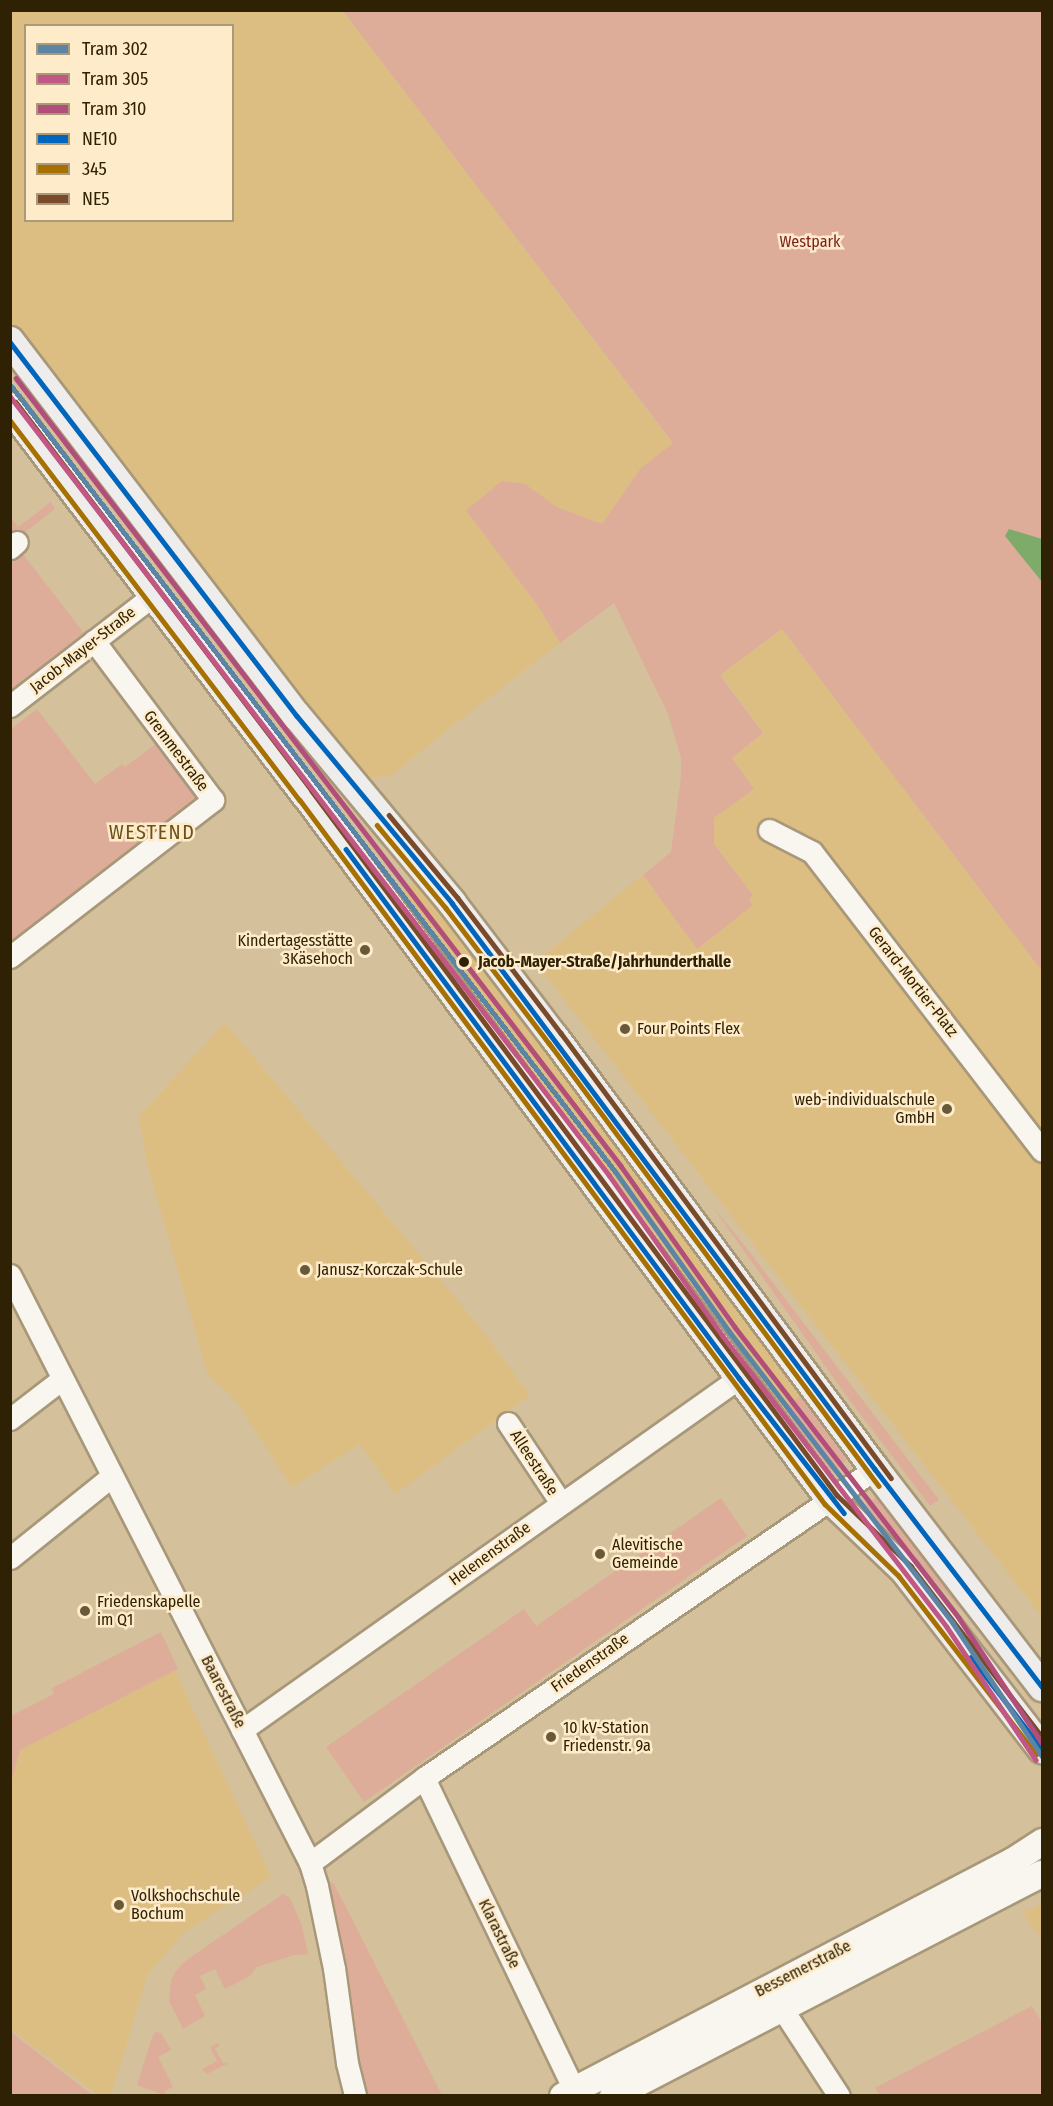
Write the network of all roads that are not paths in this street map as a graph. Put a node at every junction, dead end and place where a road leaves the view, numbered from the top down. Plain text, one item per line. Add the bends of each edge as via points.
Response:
1 (10, 342) edge
2 (10, 407) edge
3 (155, 594) junction
4 (94, 641) junction
5 (10, 706) edge
6 (769, 830) dead end
7 (10, 957) edge
8 (1042, 1151) edge
9 (11, 1277) edge
10 (739, 1378) junction
11 (62, 1379) junction
12 (10, 1419) edge
13 (508, 1423) dead end
14 (875, 1469) junction
15 (112, 1476) junction
16 (831, 1500) junction
17 (561, 1503) junction
18 (10, 1558) edge
19 (1042, 1686) edge
20 (242, 1730) junction
21 (1042, 1749) edge
22 (424, 1778) junction
23 (1042, 1842) edge
24 (309, 1863) junction
25 (1042, 1874) edge
26 (781, 2007) junction
27 (347, 2063) junction
28 (568, 2093) edge
29 (345, 2096) edge
30 (355, 2096) edge
31 (613, 2096) edge
32 (839, 2096) edge

1 - 14 main road via 317,742 446,896 555,1038
2 - 3 main road
3 - 4 street, Jacob-Mayer-Straße
3 - 10 main road
4 - 5 street, Jacob-Mayer-Straße
4 - 7 street, Gremmestraße via 213,800
6 - 8 street, Gerard-Mortier-Platz via 812,852
9 - 11 street, Baarestraße
10 - 16 main road
10 - 17 street, Helenenstraße
11 - 12 street
11 - 15 street, Baarestraße
13 - 17 street, Alleestraße
14 - 16 street, Friedenstraße
14 - 19 main road
15 - 18 street
15 - 20 street, Baarestraße
16 - 21 main road via 905,1571
16 - 22 street, Friedenstraße
17 - 20 street, Helenenstraße
20 - 24 street, Baarestraße
22 - 24 street, Friedenstraße
22 - 28 street, Klarastraße
23 - 28 street, Bessemerstraße via 1013,1861
24 - 27 street, Baarestraße via 334,1968
25 - 26 street, Bessemerstraße
26 - 31 street, Bessemerstraße
26 - 32 street
27 - 29 street, Baarestraße
27 - 30 street, Baarestraße

